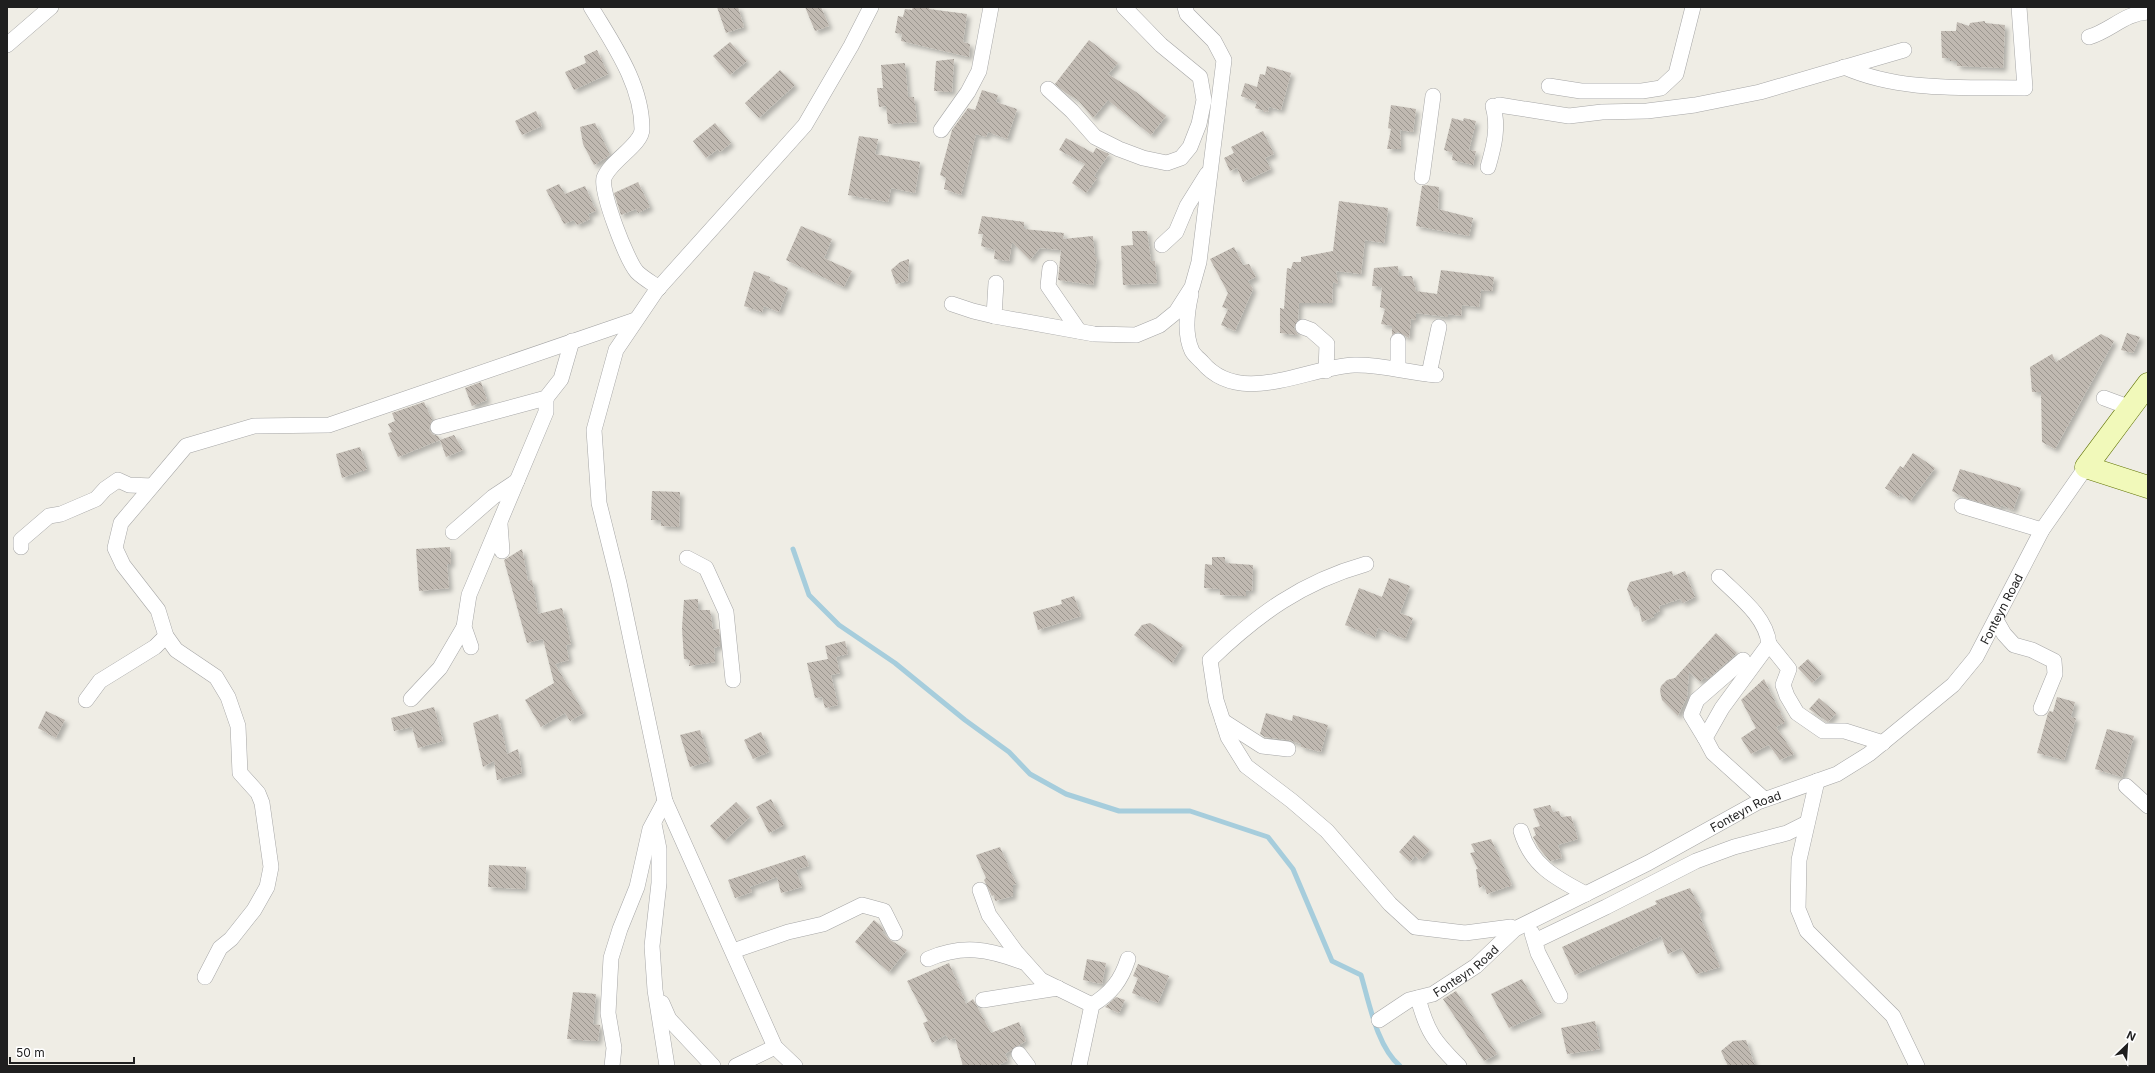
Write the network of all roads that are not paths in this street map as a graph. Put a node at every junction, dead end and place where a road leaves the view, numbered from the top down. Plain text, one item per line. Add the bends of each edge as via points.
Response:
1 (50, 7) edge
2 (591, 7) edge
3 (871, 7) edge
4 (992, 7) edge
5 (1124, 7) edge
6 (1185, 7) edge
7 (1693, 7) edge
8 (2019, 7) edge
9 (2148, 12) edge
10 (2088, 37) dead end
11 (7, 45) edge
12 (1904, 50) dead end
13 (1844, 67) junction
14 (1548, 86) dead end
15 (1048, 89) dead end
16 (1433, 96) dead end
17 (941, 130) dead end
18 (1211, 166) junction
19 (1488, 167) dead end
20 (1422, 177) dead end
21 (1162, 245) dead end
22 (1050, 268) dead end
23 (996, 283) dead end
24 (1192, 287) junction
25 (659, 288) junction
26 (952, 304) dead end
27 (994, 316) junction
28 (635, 320) junction
29 (1303, 327) dead end
30 (1438, 327) dead end
31 (1079, 331) junction
32 (572, 341) junction
33 (1398, 341) dead end
34 (1398, 369) junction
35 (1326, 371) junction
36 (2148, 384) edge
37 (546, 398) junction
38 (2104, 398) dead end
39 (2131, 408) junction
40 (438, 427) dead end
41 (2086, 467) junction
42 (517, 481) junction
43 (152, 486) junction
44 (2148, 487) edge
45 (1962, 506) dead end
46 (500, 521) junction
47 (2042, 530) junction
48 (454, 532) dead end
49 (21, 547) dead end
50 (502, 551) dead end
51 (687, 558) dead end
52 (1366, 564) dead end
53 (1719, 577) dead end
54 (1996, 620) junction
55 (464, 627) junction
56 (166, 636) junction
57 (1769, 644) junction
58 (471, 647) dead end
59 (1743, 660) dead end
60 (733, 680) dead end
61 (411, 699) dead end
62 (86, 700) dead end
63 (2041, 708) dead end
64 (1223, 721) junction
65 (1705, 738) junction
66 (1883, 743) junction
67 (1288, 749) dead end
68 (1817, 781) junction
69 (2126, 786) dead end
70 (1764, 799) junction
71 (665, 801) junction
72 (2148, 806) edge
73 (653, 823) junction
74 (1807, 823) junction
75 (1521, 831) dead end
76 (980, 890) dead end
77 (1586, 894) junction
78 (1528, 922) junction
79 (1511, 927) dead end
80 (895, 933) dead end
81 (1534, 941) junction
82 (733, 951) junction
83 (928, 959) dead end
84 (1128, 960) dead end
85 (1026, 963) junction
86 (205, 977) dead end
87 (1058, 988) junction
88 (655, 990) junction
89 (1560, 996) dead end
90 (1418, 998) junction
91 (983, 1000) dead end
92 (1092, 1005) junction
93 (1379, 1020) dead end
94 (775, 1047) junction
95 (612, 1066) edge
96 (667, 1066) edge
97 (713, 1066) edge
98 (736, 1066) edge
99 (794, 1066) edge
100 (1079, 1066) edge
101 (1459, 1066) edge
102 (1917, 1066) edge

1 - 11 street
2 - 25 street via 625,62 640,108 642,131 636,144 611,167 604,179 604,194 624,251 636,271
3 - 25 street via 805,125
4 - 17 street via 979,71 968,92
5 - 15 street via 1162,45 1200,77 1204,100 1199,124 1190,147 1181,158 1167,163 1119,150 1095,137
6 - 18 street via 1187,14 1214,41 1224,60
7 - 14 street via 1676,74 1661,88 1642,91 1581,91
8 - 13 street via 2025,88 1896,83 1862,75
9 - 10 street via 2140,12 2123,19
12 - 13 street
13 - 19 street via 1760,92 1695,105 1647,111 1570,116 1496,105 1495,140
16 - 20 street
18 - 21 street via 1187,206 1176,232
18 - 24 street via 1199,262
22 - 31 street via 1048,286
23 - 27 street
24 - 31 street via 1176,312 1160,325 1136,335
24 - 35 street via 1188,310 1188,331 1192,350 1205,366 1228,381 1250,384
25 - 28 street
26 - 27 street
27 - 31 street
28 - 32 street
28 - 71 street via 616,350 594,430 599,503 619,583
29 - 35 street via 1311,330 1327,344
30 - 34 street via 1432,375
32 - 37 street via 561,379
32 - 43 street via 329,425 254,426 186,446
33 - 34 street
34 - 35 street via 1353,365
36 - 39 street
37 - 40 street
37 - 42 street via 546,412
38 - 39 street
39 - 41 street
41 - 44 street
41 - 47 street, Fonteyn Road
42 - 46 street
42 - 48 street via 493,497
43 - 49 street via 129,485 118,480 96,499 50,516 21,540
43 - 56 street via 121,523 115,548 123,565 158,610
45 - 47 street
46 - 50 street
46 - 55 street via 475,576
47 - 54 street, Fonteyn Road
51 - 60 street via 706,568 726,612
52 - 64 street via 1336,572 1301,589 1241,631 1210,660 1216,700
53 - 57 street via 1753,610 1768,632
54 - 63 street via 2014,645 2032,650 2054,661 2055,674
54 - 66 street, Fonteyn Road via 1976,656 1953,685
55 - 58 street
55 - 61 street via 440,668
56 - 62 street via 155,647 100,681
56 - 86 street via 176,650 216,678 228,697 238,726 240,773 258,793 266,823 271,866 267,887 254,910 231,939 220,948
57 - 65 street via 1722,708
57 - 66 street via 1789,669 1783,685 1798,713 1823,731 1845,731
59 - 65 street via 1697,700 1691,715
64 - 67 street via 1262,746
64 - 79 street via 1228,737 1246,766 1327,831 1390,904 1415,927 1465,933
65 - 70 street via 1713,753
66 - 68 street, Fonteyn Road via 1837,774
68 - 70 street, Fonteyn Road
68 - 74 street
69 - 72 street
70 - 77 street, Fonteyn Road
71 - 73 street
71 - 82 street
73 - 88 street via 659,849 659,883 652,946
73 - 95 street via 637,887 611,958 608,1013 614,1048
74 - 81 street via 1787,833 1734,847 1696,861
74 - 102 street via 1799,860 1798,909 1807,931 1893,1016
75 - 77 street via 1526,847 1540,866
76 - 85 street via 988,915
77 - 78 street, Fonteyn Road
78 - 81 street
78 - 90 street, Fonteyn Road via 1515,929 1476,966 1434,994
80 - 82 street via 884,911 862,905 823,924 788,932
81 - 89 street
82 - 94 street
83 - 85 street via 945,952 975,949
84 - 92 street via 1123,976
85 - 87 street via 1041,980
87 - 91 street
87 - 92 street
88 - 96 street
88 - 97 street via 669,1019
90 - 93 street, Fonteyn Road via 1409,1000
90 - 101 street via 1424,1020 1436,1043
92 - 100 street
94 - 98 street
94 - 99 street

